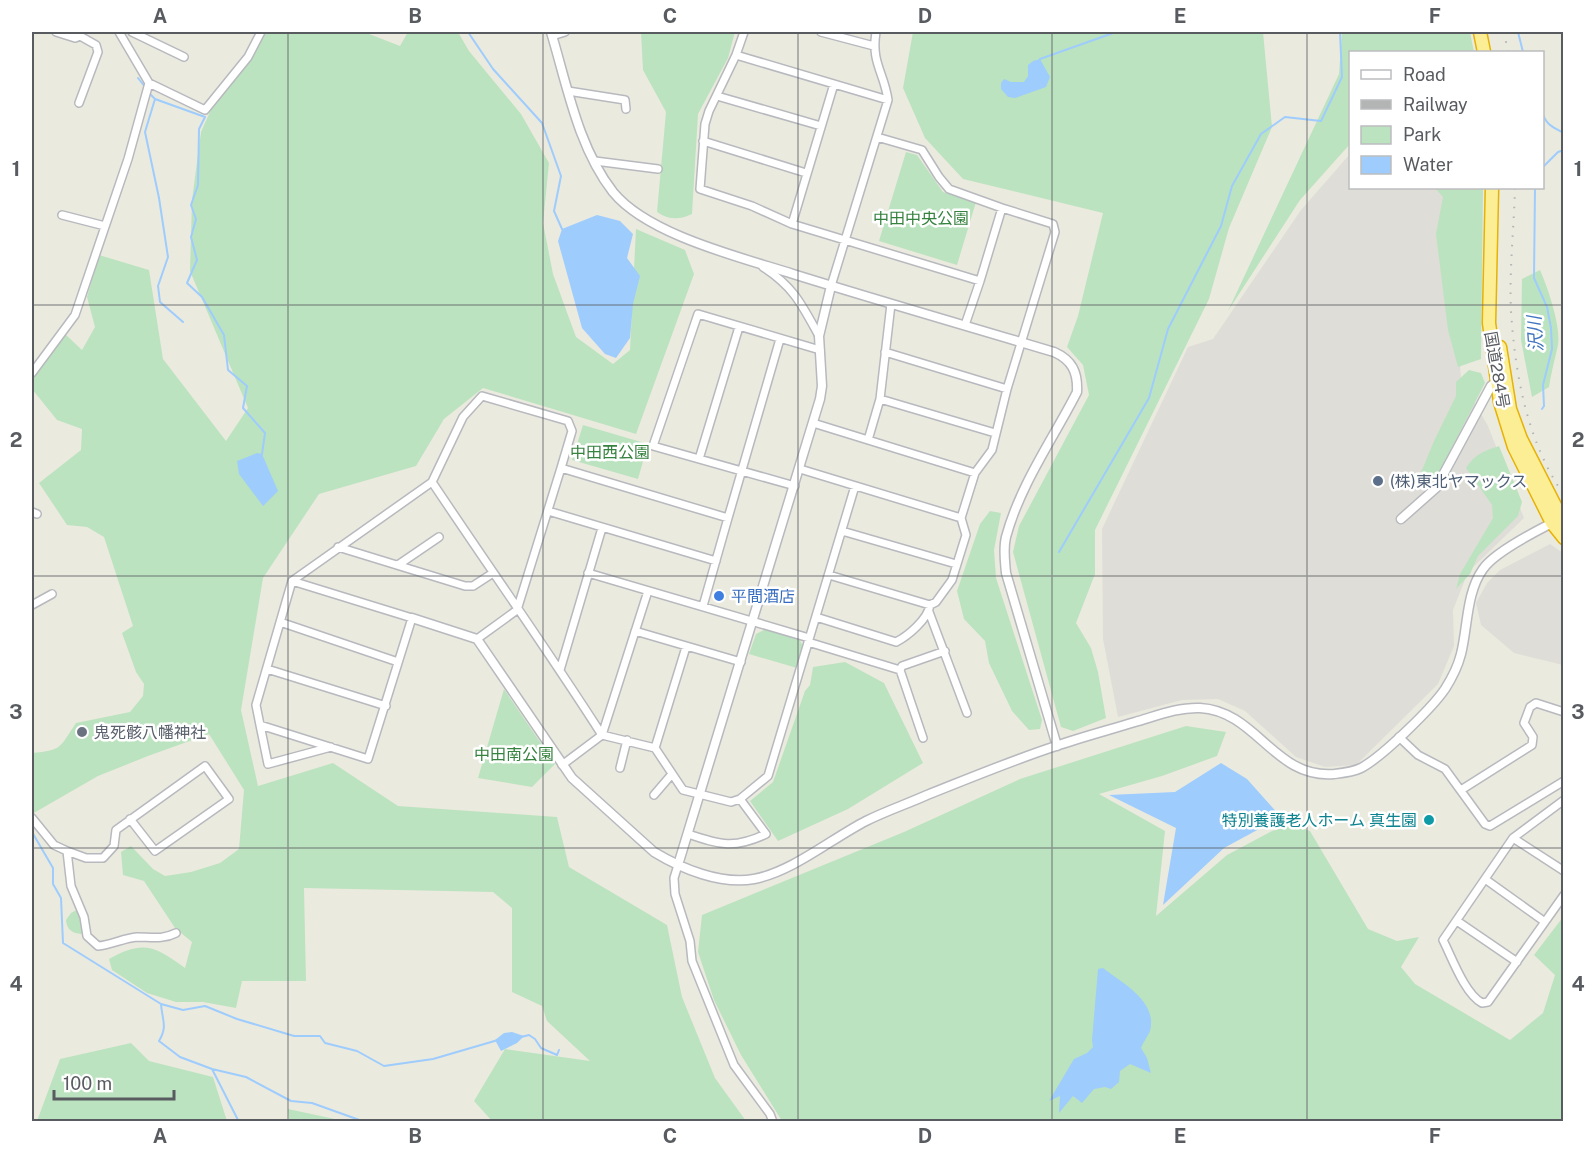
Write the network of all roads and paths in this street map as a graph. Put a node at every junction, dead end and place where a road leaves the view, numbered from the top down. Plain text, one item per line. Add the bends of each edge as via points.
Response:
1 (56, 32) edge
2 (119, 32) edge
3 (132, 32) edge
4 (261, 32) edge
5 (565, 32) edge
6 (744, 32) edge
7 (821, 32) edge
8 (876, 32) edge
9 (1480, 32) edge
10 (1486, 32) edge
11 (552, 34) edge
12 (874, 46) junction
13 (1484, 51) edge
14 (1490, 51) edge
15 (736, 55) junction
16 (184, 57) dead end
17 (149, 83) junction
18 (834, 84) junction
19 (568, 92) junction
20 (717, 96) junction
21 (888, 100) junction
22 (79, 103) dead end
23 (626, 109) dead end
24 (821, 126) junction
25 (877, 137) junction
26 (704, 141) junction
27 (595, 161) junction
28 (658, 169) dead end
29 (807, 173) junction
30 (1492, 189) edge
31 (1500, 189) edge
32 (1002, 208) junction
33 (62, 215) dead end
34 (792, 224) junction
35 (105, 226) junction
36 (846, 242) junction
37 (756, 262) junction
38 (980, 281) junction
39 (831, 286) junction
40 (891, 304) junction
41 (965, 325) junction
42 (739, 327) junction
43 (819, 336) junction
44 (780, 339) junction
45 (1021, 342) junction
46 (820, 350) junction
47 (885, 352) junction
48 (32, 373) edge
49 (1500, 379) junction
50 (1007, 389) junction
51 (880, 399) junction
52 (813, 423) junction
53 (995, 433) junction
54 (868, 440) junction
55 (699, 459) junction
56 (561, 468) junction
57 (800, 469) junction
58 (741, 471) junction
59 (975, 473) junction
60 (432, 482) junction
61 (795, 486) junction
62 (855, 486) junction
63 (548, 511) junction
64 (728, 518) junction
65 (961, 518) junction
66 (1401, 519) dead end
67 (1558, 522) edge
68 (602, 528) junction
69 (842, 531) junction
70 (439, 537) dead end
71 (1563, 538) edge
72 (338, 547) junction
73 (716, 561) junction
74 (956, 564) junction
75 (398, 565) junction
76 (493, 573) junction
77 (588, 573) junction
78 (829, 575) junction
79 (292, 581) junction
80 (648, 591) junction
81 (52, 594) dead end
82 (32, 605) edge
83 (703, 606) junction
84 (929, 609) junction
85 (517, 610) junction
86 (816, 617) junction
87 (412, 618) junction
88 (753, 621) junction
89 (280, 622) junction
90 (635, 631) junction
91 (477, 639) junction
92 (809, 640) junction
93 (686, 647) junction
94 (945, 651) junction
95 (399, 662) junction
96 (741, 662) junction
97 (267, 669) junction
98 (560, 670) junction
99 (900, 670) junction
100 (386, 706) junction
101 (1563, 712) edge
102 (967, 713) dead end
103 (261, 725) junction
104 (602, 735) junction
105 (1399, 736) junction
106 (923, 738) dead end
107 (627, 740) junction
108 (1057, 746) junction
109 (331, 747) junction
110 (655, 748) junction
111 (562, 765) junction
112 (620, 768) dead end
113 (672, 774) junction
114 (1563, 781) edge
115 (1461, 790) junction
116 (701, 794) junction
117 (654, 795) dead end
118 (740, 799) junction
119 (1563, 800) edge
120 (32, 818) edge
121 (130, 819) junction
122 (688, 834) junction
123 (1514, 838) junction
124 (67, 851) junction
125 (678, 865) junction
126 (1563, 871) edge
127 (1485, 879) junction
128 (1563, 895) edge
129 (1456, 921) junction
130 (1545, 922) junction
131 (176, 933) dead end
132 (1517, 962) junction
133 (773, 1122) edge

1 - 22 street via 80,36 96,45 98,52
2 - 17 street
3 - 16 street
4 - 17 street via 248,57 205,110
5 - 11 street
6 - 15 street
7 - 12 street
8 - 12 street
9 - 13 highway
10 - 14 highway
11 - 19 street
12 - 21 street via 875,62
15 - 18 street
15 - 20 street
17 - 35 street
18 - 21 street
18 - 24 street
19 - 23 street via 626,100
19 - 27 street
20 - 24 street
20 - 26 street via 705,124
21 - 25 street
24 - 29 street
25 - 32 street via 922,150 950,189
25 - 36 street
26 - 29 street
26 - 34 street via 700,189
27 - 28 street
27 - 37 street via 614,192 649,222
29 - 34 street
30 - 49 highway, 国道284号 via 1489,323
31 - 49 highway, 国道284号 via 1496,325
32 - 38 street
32 - 45 street via 1053,224 1055,232
33 - 35 street
34 - 36 street
35 - 48 street via 75,315
36 - 38 street
36 - 39 street
37 - 39 street
37 - 43 street via 794,291
38 - 41 street
39 - 40 street
39 - 43 street
40 - 41 street
40 - 47 street
41 - 45 street
42 - 44 street
42 - 55 street
42 - 55 street via 698,314 653,446
43 - 46 street
44 - 46 street
44 - 58 street
45 - 50 street
45 - 108 street via 1065,357 1072,365 1077,384 1077,392 1018,505 1004,554 1006,573
46 - 52 street via 822,386
47 - 50 street
47 - 51 street
49 - 66 street via 1491,386 1436,488
49 - 67 highway, 国道284号 via 1500,402 1514,447
50 - 53 street
51 - 53 street
51 - 54 street
52 - 54 street
52 - 57 street
53 - 59 street via 992,450
54 - 59 street
55 - 58 street
56 - 60 street via 572,431 568,421 482,396 463,417
56 - 63 street
56 - 64 street
57 - 61 street
57 - 62 street
58 - 61 street
58 - 64 street
59 - 65 street
60 - 72 street
60 - 76 street
61 - 88 street
62 - 65 street
62 - 69 street
63 - 68 street
63 - 85 street
64 - 73 street
65 - 74 street via 966,535
67 - 71 highway, 国道284号
67 - 105 street via 1500,554 1481,570 1456,670 1445,689
68 - 73 street
68 - 77 street
69 - 74 street
69 - 78 street
70 - 75 street
72 - 75 street
72 - 79 street
73 - 83 street
74 - 84 street via 952,580
75 - 76 street via 465,586 474,586
76 - 85 street
77 - 80 street
77 - 98 street
78 - 84 street
78 - 86 street
79 - 87 street
79 - 89 street
80 - 83 street
80 - 90 street
81 - 82 street
83 - 88 street
84 - 86 street via 905,638 896,642
84 - 94 street
85 - 91 street
85 - 98 street
86 - 92 street
87 - 91 street
87 - 95 street
88 - 92 street
88 - 96 street
89 - 95 street
89 - 97 street
90 - 93 street
90 - 104 street
91 - 111 street
92 - 99 street
92 - 118 street via 768,776
93 - 96 street
93 - 110 street
94 - 99 street
94 - 102 street
95 - 100 street
96 - 116 street
97 - 100 street
97 - 103 street via 256,705
98 - 104 street
99 - 106 street
100 - 109 street via 368,759
101 - 115 street via 1536,703 1530,707 1524,723 1533,737 1532,745
103 - 109 street
103 - 109 street via 268,765
104 - 107 street
104 - 111 street
105 - 108 street via 1360,768 1325,774 1292,765 1246,726 1218,711 1199,708 1174,711
105 - 115 street via 1418,755 1445,769
107 - 110 street
107 - 112 street
108 - 125 street via 868,820 771,874 726,879
110 - 113 street
111 - 125 street via 641,841
113 - 116 street via 683,790
113 - 117 street
114 - 115 street via 1490,826
116 - 118 street via 731,802
116 - 122 street
118 - 122 street via 766,834 734,844 715,843
119 - 123 street
120 - 124 street via 54,845
121 - 121 street via 205,766 229,799 155,851
121 - 124 street via 116,830 114,846 103,858 86,858
122 - 125 street
123 - 126 street
123 - 127 street
124 - 131 street via 72,886 87,936 98,946
125 - 133 street via 675,894 692,961 734,1065
127 - 129 street
127 - 130 street
128 - 130 street
129 - 132 street
129 - 132 street via 1443,940 1477,1000 1488,1002
130 - 132 street

